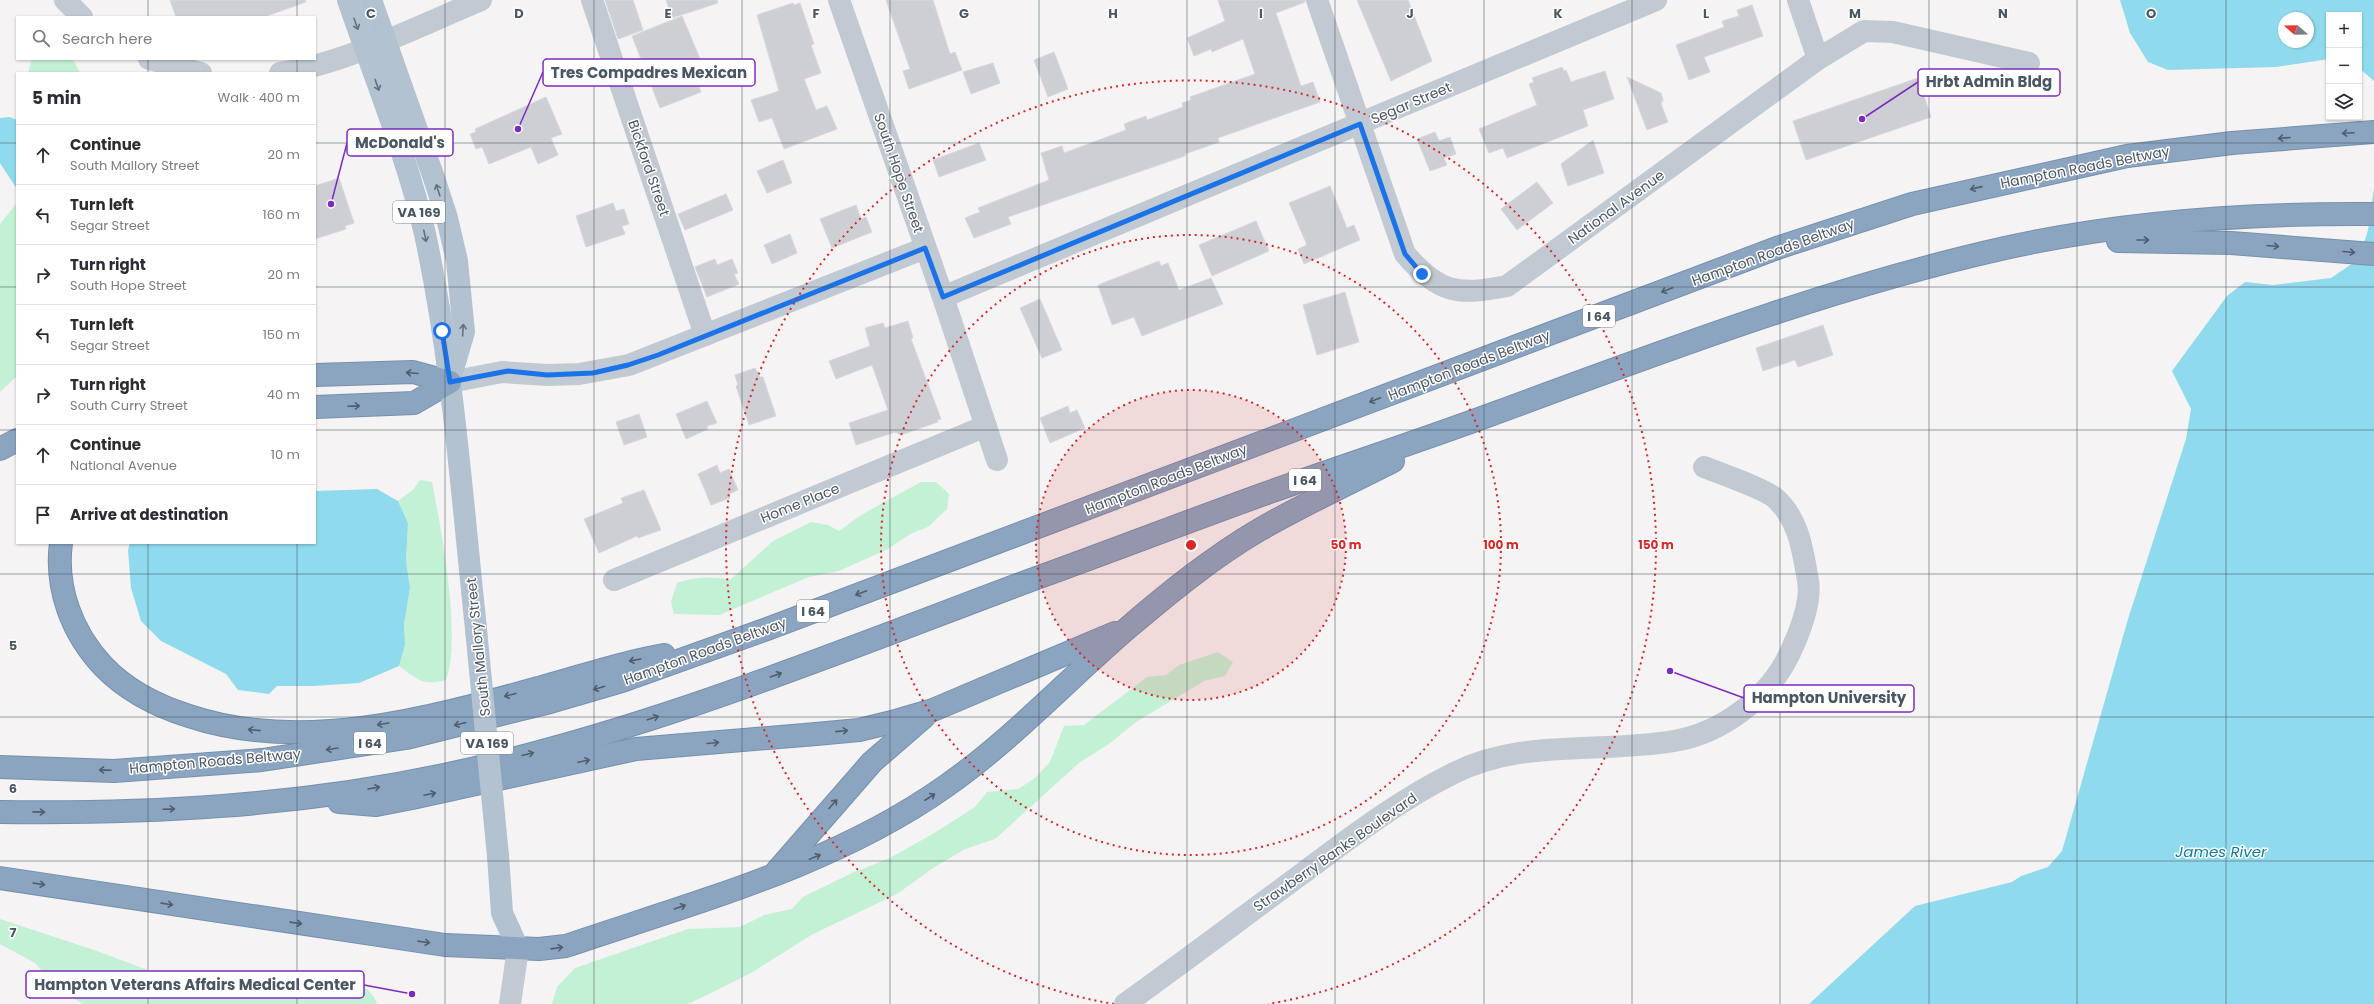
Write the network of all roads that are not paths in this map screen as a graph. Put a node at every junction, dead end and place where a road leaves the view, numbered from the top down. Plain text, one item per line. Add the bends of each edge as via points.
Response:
1 (64, 0) edge
2 (348, 0) edge
3 (371, 0) edge
4 (482, 0) edge
5 (592, 0) edge
6 (839, 0) edge
7 (1318, 0) edge
8 (1656, 0) edge
9 (1798, 0) edge
10 (81, 16) edge
11 (385, 40) junction
12 (364, 48) junction
13 (1818, 59) junction
14 (153, 60) edge
15 (2029, 63) dead end
16 (197, 72) edge
17 (288, 72) edge
18 (1360, 124) junction
19 (2374, 132) edge
20 (2374, 214) edge
21 (925, 248) junction
22 (2007, 248) junction
23 (2374, 254) edge
24 (943, 297) junction
25 (705, 335) junction
26 (316, 375) edge
27 (450, 382) junction
28 (316, 407) edge
29 (1484, 417) junction
30 (986, 426) junction
31 (16, 441) edge
32 (0, 450) edge
33 (997, 460) dead end
34 (1704, 467) dead end
35 (61, 544) edge
36 (614, 580) dead end
37 (1129, 626) junction
38 (728, 643) junction
39 (933, 710) junction
40 (0, 767) edge
41 (294, 799) junction
42 (0, 812) edge
43 (772, 876) junction
44 (0, 878) edge
45 (518, 948) junction
46 (510, 1004) edge
47 (1125, 1004) edge

1 - 10 street
2 -> 12 main road, South Mallory Street / VA 169
3 - 11 main road, South Mallory Street / VA 169
4 - 11 street
5 - 25 street, Bickford Street
6 - 21 street, South Hope Street
7 - 18 street
8 - 18 street, Segar Street
9 - 13 street
11 - 12 street
27 -> 11 main road, South Mallory Street / VA 169 via 464,332 457,261 447,218
12 - 17 street
12 -> 27 main road, South Mallory Street / VA 169 via 425,234
13 - 15 street, National Avenue via 1864,31 1894,32
13 - 18 street, National Avenue via 1507,286 1477,292 1451,290 1422,274 1405,254
14 - 16 street
18 - 24 street, Segar Street
19 -> 38 highway, Hampton Roads Beltway / I 64 via 2232,143 2127,156 1912,204 1770,251
20 - 22 highway, I 64 via 2226,217 2119,228
21 - 24 street, South Hope Street
21 - 25 street
22 -> 23 highway via 2171,240
22 - 29 highway, I 64 via 1922,269 1785,310 1683,344
24 - 30 street, South Hope Street
25 - 27 street via 641,361 599,372 547,375 502,372
27 -> 26 highway via 413,372
28 -> 27 highway via 414,403
27 - 45 main road, South Mallory Street / VA 169, bridge via 502,913
29 - 37 highway via 1257,531 1210,563
41 -> 29 highway, I 64 via 444,775 547,750 621,728 802,666 1265,494
30 - 33 street, South Hope Street
30 - 36 street, Home Place
31 - 32 highway
34 - 47 street, Strawberry Banks Boulevard via 1774,496 1791,519 1802,543 1810,590 1798,636 1781,672 1753,703 1717,727 1676,741 1555,748 1510,754 1455,772 1370,823
38 -> 35 highway via 627,661 542,687 395,722 344,730 255,731 177,713 131,690 111,674 92,654 80,636 63,595 60,576
37 - 39 highway
43 -> 37 highway via 857,839 947,786 1061,691
38 -> 40 highway, Hampton Roads Beltway / I 64 via 550,702 406,738 254,761 114,770
41 -> 39 highway via 376,805 636,749 859,730
43 -> 39 highway via 872,762
42 -> 41 highway, I 64 via 61,813 232,807
45 -> 43 highway via 566,946
44 -> 45 highway via 445,945
45 - 46 street

